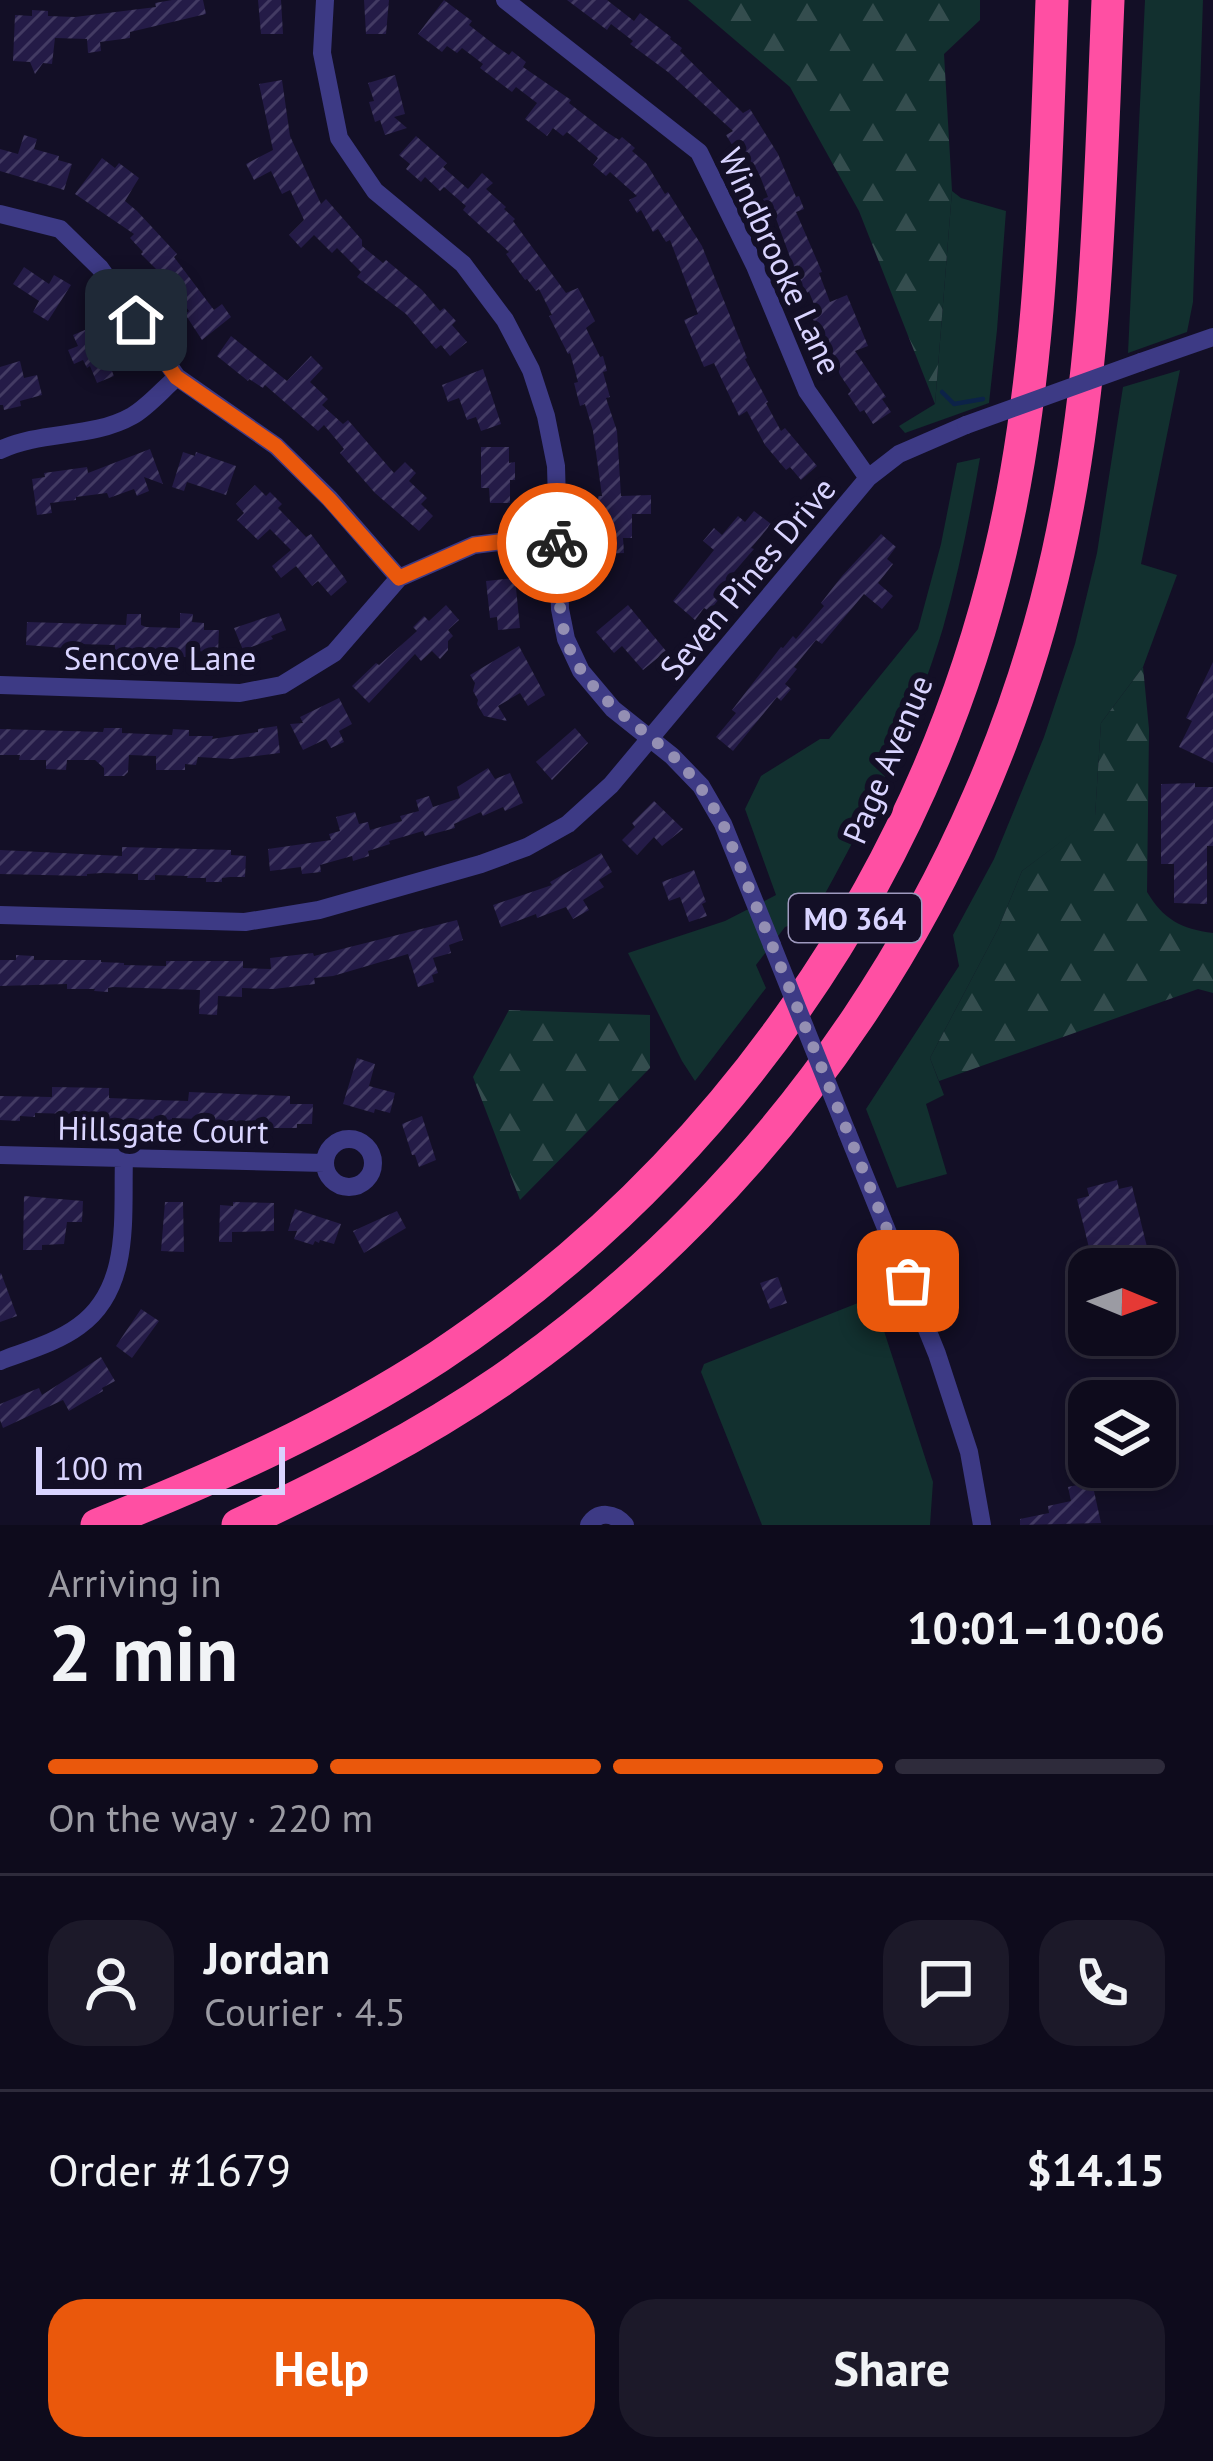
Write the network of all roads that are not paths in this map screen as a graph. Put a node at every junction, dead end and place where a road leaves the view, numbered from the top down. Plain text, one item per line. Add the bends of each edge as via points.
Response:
1 (325, 0) edge
2 (506, 0) edge
3 (1052, 0) edge
4 (1108, 0) edge
5 (0, 214) edge
6 (1213, 337) edge
7 (176, 377) junction
8 (0, 450) edge
9 (868, 478) junction
10 (557, 535) junction
11 (399, 578) junction
12 (0, 685) edge
13 (651, 740) junction
14 (0, 915) edge
15 (0, 1155) edge
16 (124, 1158) junction
17 (326, 1163) dead end
18 (0, 1361) edge
19 (97, 1525) edge
20 (238, 1525) edge
21 (589, 1525) edge
22 (625, 1525) edge
23 (982, 1525) edge

1 - 10 street via 322,53 339,138 375,191 463,264 505,320 546,416
2 - 9 street, Windbrooke Lane via 699,152 807,391
3 - 19 highway, Page Avenue / MO 364 via 1034,335 1001,550 930,767 829,961 711,1119 532,1289 330,1420
4 - 20 highway, MO 364 via 1088,362 1058,554 995,758 915,926 849,1033 778,1126 649,1263 452,1413
5 - 7 street via 60,230 100,268
6 - 9 street, Seven Pines Drive, bridge via 966,425 899,454
7 - 8 street via 134,415 98,430
7 - 11 street via 276,446
9 - 13 street, Seven Pines Drive
10 - 11 street, Sencove Lane via 474,545
10 - 13 street via 566,639 581,671
11 - 12 street, Sencove Lane via 334,652 282,685 240,693
13 - 14 street, Seven Pines Drive via 548,836 389,892 245,922
13 - 23 street, bridge via 701,786 723,824 937,1354 969,1452
15 - 16 street, Hillsgate Court
16 - 17 street, Hillsgate Court
16 - 18 street via 122,1254 108,1293 82,1324
21 - 22 street via 608,1514

